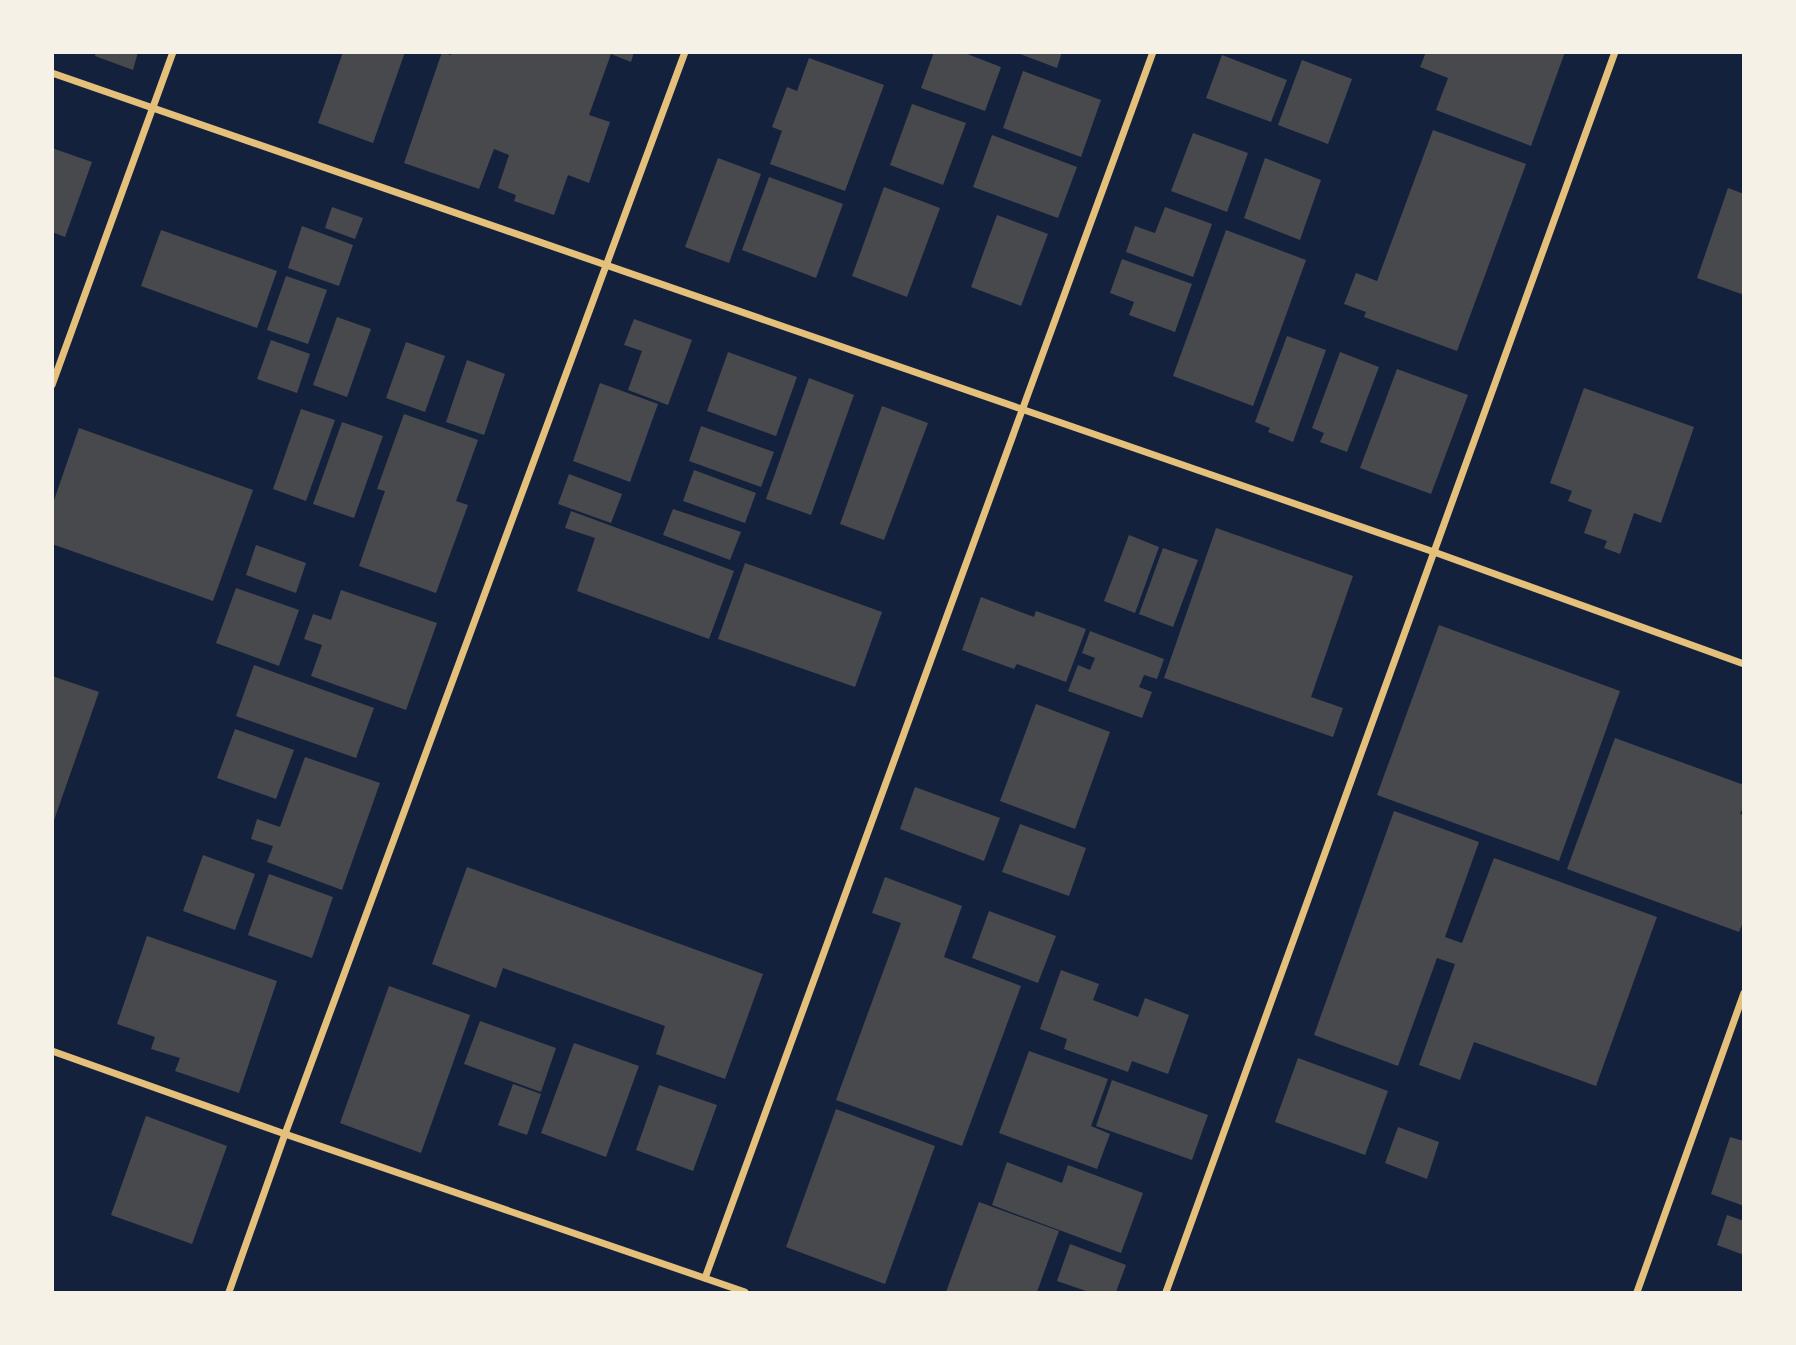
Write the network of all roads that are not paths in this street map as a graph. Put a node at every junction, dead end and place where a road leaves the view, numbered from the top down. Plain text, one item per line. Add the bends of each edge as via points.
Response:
1 (173, 52) edge
2 (685, 52) edge
3 (1153, 52) edge
4 (1615, 52) edge
5 (52, 73) edge
6 (152, 109) junction
7 (608, 265) junction
8 (52, 384) edge
9 (1023, 411) junction
10 (1434, 552) junction
11 (1744, 664) edge
12 (1744, 993) edge
13 (52, 1051) edge
14 (285, 1134) junction
15 (705, 1278) junction
16 (229, 1293) edge
17 (745, 1293) edge
18 (1166, 1293) edge
19 (1637, 1293) edge

1 - 6 street
2 - 7 street
3 - 9 street
4 - 10 street
5 - 6 street
6 - 7 street
6 - 8 street
7 - 9 street
7 - 14 street
9 - 10 street
9 - 15 street
10 - 11 street
10 - 18 street
12 - 19 street
13 - 14 street
14 - 15 street
14 - 16 street
15 - 17 street

